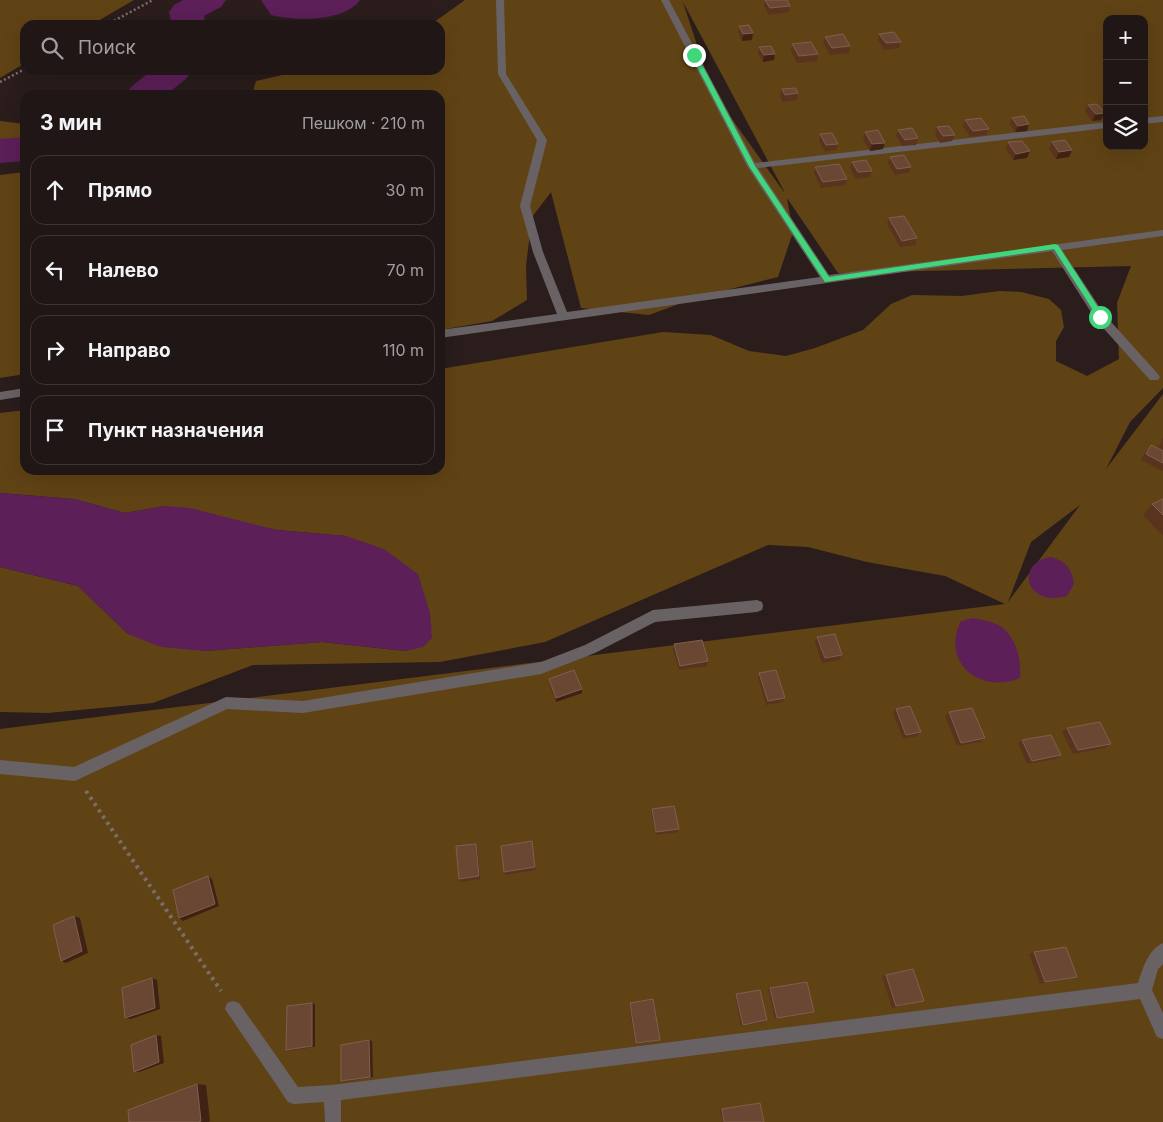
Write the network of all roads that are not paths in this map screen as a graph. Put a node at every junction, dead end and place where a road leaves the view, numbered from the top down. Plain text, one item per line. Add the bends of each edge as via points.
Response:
1 (500, 0) edge
2 (665, 0) edge
3 (1163, 119) edge
4 (1148, 121) edge
5 (1103, 125) edge
6 (752, 166) junction
7 (1163, 233) edge
8 (1055, 247) junction
9 (827, 280) junction
10 (564, 317) junction
11 (445, 333) edge
12 (1154, 378) dead end
13 (20, 393) edge
14 (0, 396) edge
15 (757, 606) dead end
16 (0, 767) edge
17 (1163, 951) edge
18 (1144, 990) junction
19 (233, 1009) road end
20 (1163, 1031) edge
21 (332, 1093) junction
22 (333, 1122) edge

1 - 10 street via 502,74 542,140 525,206 538,252
2 - 6 street
3 - 4 street
5 - 6 street
6 - 9 street
7 - 8 street
8 - 9 street
8 - 12 street via 1100,317
9 - 10 street
10 - 11 street
13 - 14 street
15 - 16 street via 653,616 590,650 541,668 303,707 226,703 75,774
17 - 18 street via 1152,964
18 - 20 street
18 - 21 street
19 - 21 street via 294,1096
21 - 22 street

